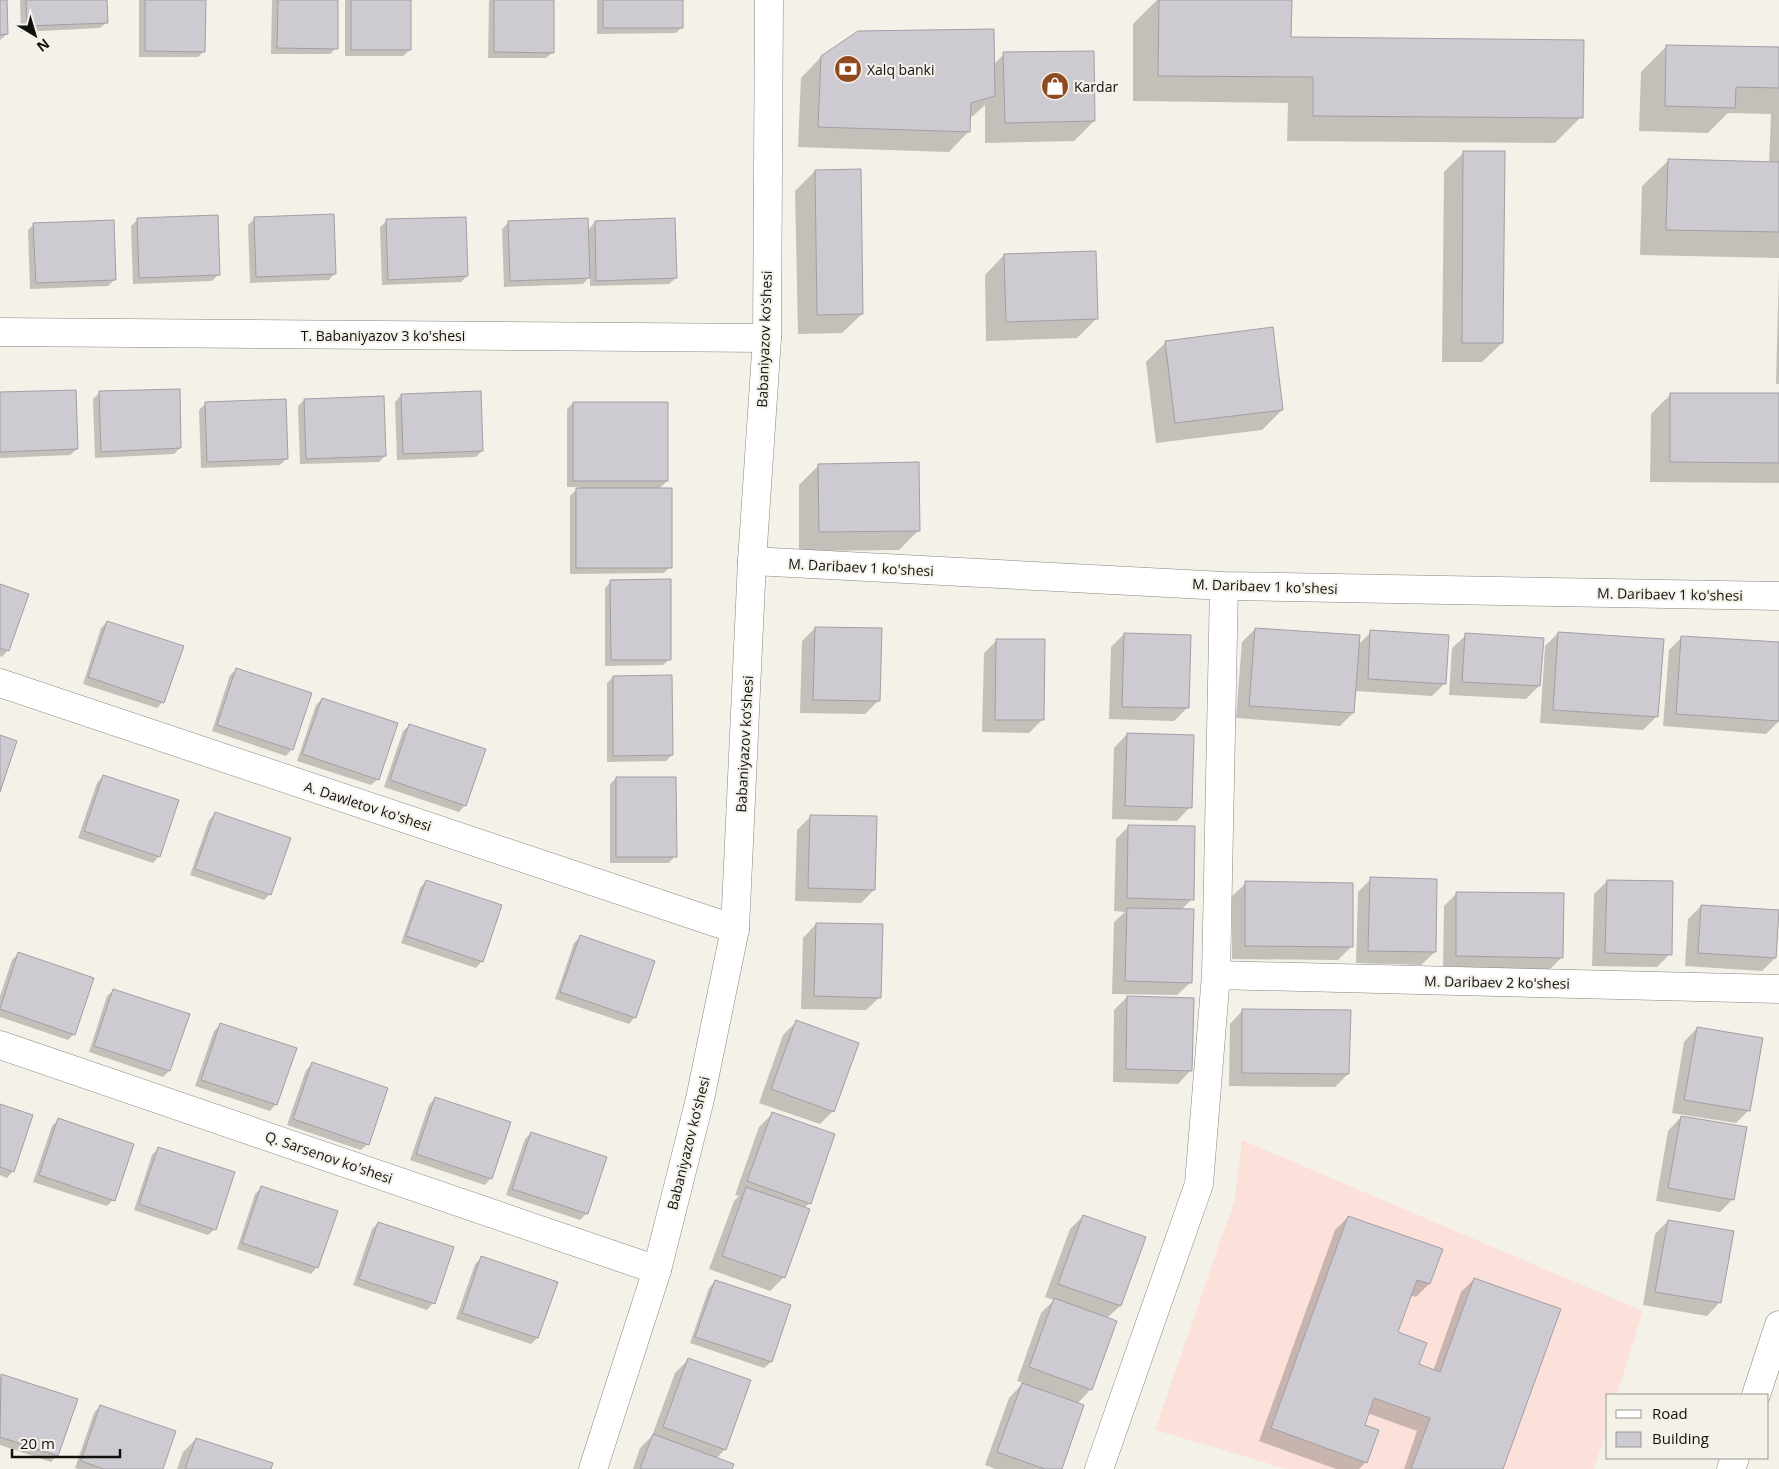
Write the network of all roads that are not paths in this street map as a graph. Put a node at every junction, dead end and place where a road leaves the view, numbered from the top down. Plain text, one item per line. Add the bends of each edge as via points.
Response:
1 (769, 0) edge
2 (0, 332) edge
3 (767, 338) junction
4 (752, 561) junction
5 (1224, 586) junction
6 (1779, 596) edge
7 (0, 683) edge
8 (736, 929) junction
9 (1216, 975) junction
10 (1779, 990) edge
11 (0, 1045) edge
12 (658, 1270) junction
13 (1779, 1325) edge
14 (1756, 1394) edge
15 (593, 1469) edge
16 (1099, 1469) edge

1 - 3 street, Babaniyazov ko‘shesi
2 - 3 street, T. Babaniyazov 3 ko'shesi
3 - 4 street, Babaniyazov ko‘shesi
4 - 5 street, M. Daribaev 1 ko'shesi
4 - 8 street, Babaniyazov ko‘shesi
5 - 6 street, M. Daribaev 1 ko'shesi
5 - 9 street
7 - 8 street, A. Dawletov ko'shesi
8 - 12 street, Babaniyazov ko‘shesi via 700,1099
9 - 10 street, M. Daribaev 2 ko'shesi
9 - 16 street via 1199,1184
11 - 12 street, Q. Sarsenov ko'shesi
12 - 15 street, Babaniyazov ko‘shesi
13 - 14 street

